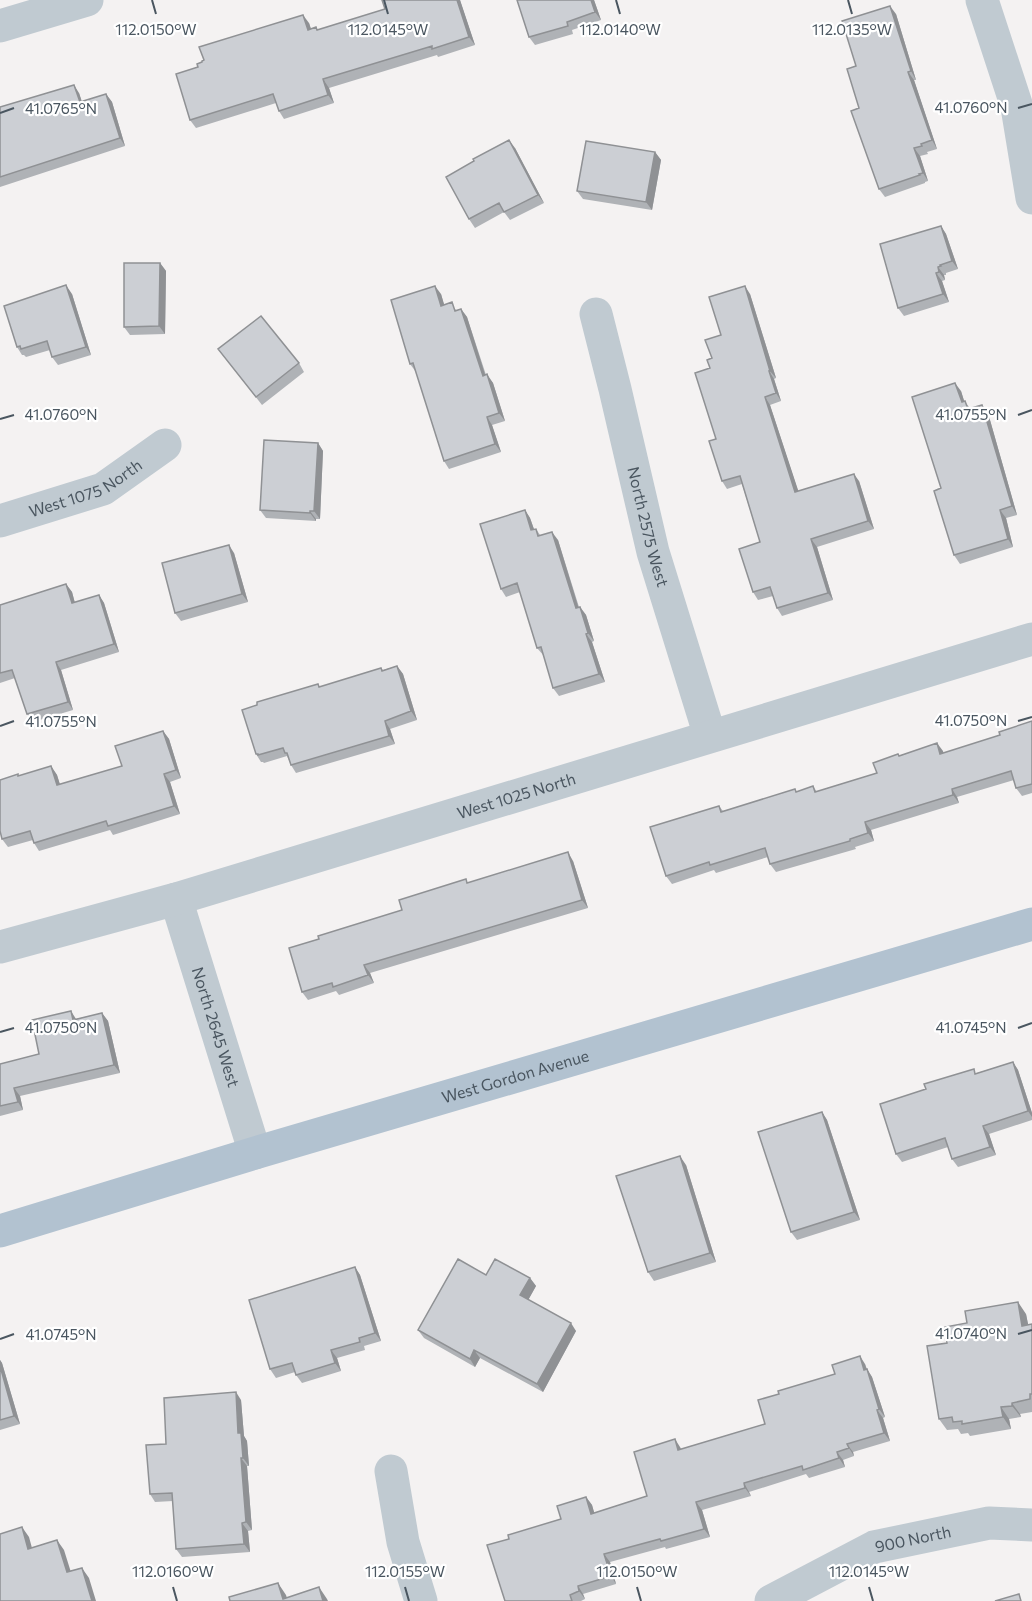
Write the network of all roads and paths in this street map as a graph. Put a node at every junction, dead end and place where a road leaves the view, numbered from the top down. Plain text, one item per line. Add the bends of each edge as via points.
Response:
1 (87, 0) edge
2 (982, 0) edge
3 (0, 26) edge
4 (1032, 198) edge
5 (596, 314) dead end
6 (165, 445) dead end
7 (0, 521) edge
8 (1032, 639) edge
9 (710, 736) junction
10 (176, 899) junction
11 (1032, 924) edge
12 (0, 947) edge
13 (255, 1153) junction
14 (0, 1232) edge
15 (391, 1471) dead end
16 (1032, 1525) edge
17 (421, 1601) edge
18 (771, 1601) edge

1 - 3 street
2 - 4 street via 1017,107
5 - 9 street, North 2575 West via 653,552
6 - 7 street, West 1075 North via 103,489
8 - 9 street, West 1025 North
9 - 10 street, West 1025 North
10 - 12 street, West 1025 North
10 - 13 street, North 2645 West
11 - 13 main road, West Gordon Avenue
13 - 14 main road, West Gordon Avenue
15 - 17 street via 403,1542
16 - 18 street, 900 North via 989,1523 874,1547

